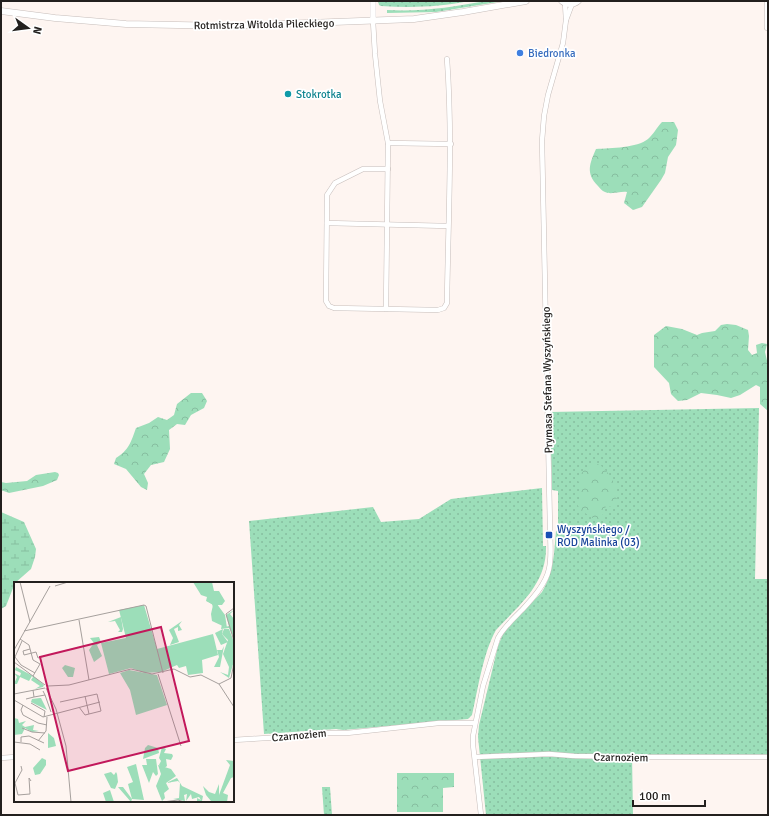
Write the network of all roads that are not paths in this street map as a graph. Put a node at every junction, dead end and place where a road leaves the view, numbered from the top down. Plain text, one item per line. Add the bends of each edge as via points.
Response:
1 (373, 1) edge
2 (526, 1) edge
3 (578, 1) edge
4 (767, 1) edge
5 (564, 2) edge
6 (572, 4) junction
7 (1, 11) edge
8 (566, 20) junction
9 (373, 21) junction
10 (767, 28) dead end
11 (447, 59) dead end
12 (388, 143) junction
13 (451, 144) junction
14 (388, 169) junction
15 (327, 223) junction
16 (387, 225) junction
17 (448, 226) junction
18 (386, 308) junction
19 (475, 723) junction
20 (234, 740) edge
21 (14, 757) edge
22 (475, 757) junction
23 (768, 757) edge
24 (1, 758) edge
25 (481, 815) edge

1 - 9 street
2 - 9 main road, Rotmistrza Witolda Pileckiego via 433,17
3 - 6 main road
4 - 10 street
5 - 6 main road
5 - 8 street, Prymasa Stefana Wyszyńskiego
6 - 8 street, Prymasa Stefana Wyszyńskiego
7 - 9 main road, Rotmistrza Witolda Pileckiego via 55,18 162,25 229,26
8 - 19 street, Prymasa Stefana Wyszyńskiego via 560,54 548,95 542,141 550,562 547,575 538,590 498,638
9 - 12 street via 380,101
11 - 13 street
12 - 13 street
12 - 14 street
13 - 17 street
14 - 15 street via 363,169 335,183 327,194
14 - 16 street
15 - 16 street
15 - 18 street via 326,301 329,306
16 - 17 street
16 - 18 street
17 - 18 street via 447,303 444,308
19 - 20 street, Czarnoziem via 439,723 347,733
19 - 22 street
21 - 24 street
22 - 23 street, Czarnoziem via 549,754
22 - 25 street

